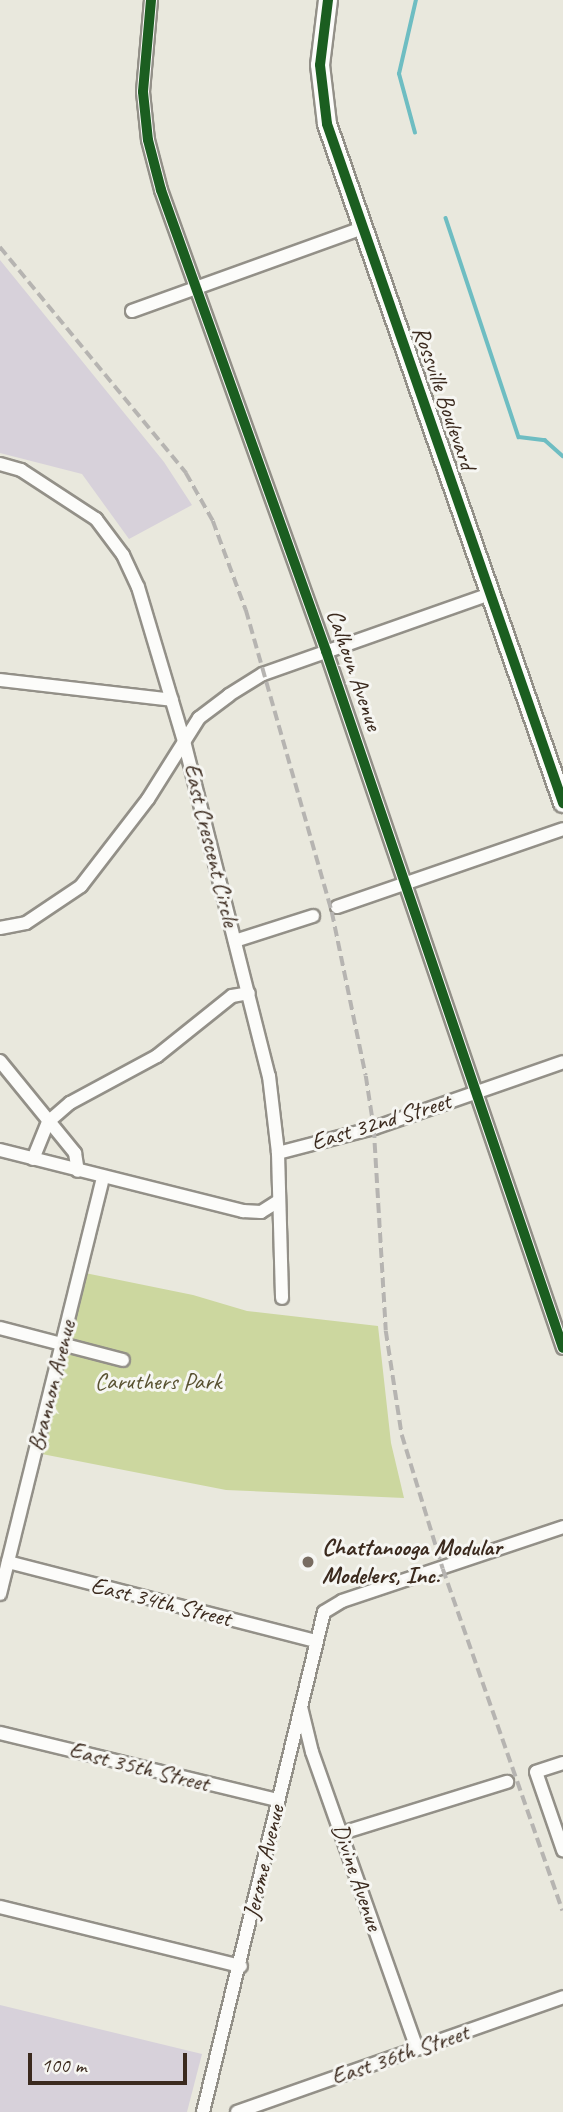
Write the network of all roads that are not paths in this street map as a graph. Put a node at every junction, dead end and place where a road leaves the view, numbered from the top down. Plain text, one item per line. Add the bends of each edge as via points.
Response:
1 (151, 0) edge
2 (328, 0) edge
3 (363, 228) junction
4 (196, 289) junction
5 (132, 311) dead end
6 (0, 464) edge
7 (490, 594) junction
8 (326, 651) junction
9 (0, 680) edge
10 (172, 700) junction
11 (184, 741) junction
12 (563, 803) edge
13 (563, 830) edge
14 (404, 885) junction
15 (337, 907) dead end
16 (313, 916) dead end
17 (0, 928) edge
18 (235, 941) junction
19 (249, 993) junction
20 (0, 1061) edge
21 (563, 1062) edge
22 (475, 1093) junction
23 (48, 1122) junction
24 (0, 1150) edge
25 (278, 1153) junction
26 (33, 1158) junction
27 (78, 1171) junction
28 (103, 1177) junction
29 (277, 1202) junction
30 (282, 1298) dead end
31 (0, 1328) edge
32 (63, 1345) junction
33 (563, 1348) edge
34 (123, 1360) dead end
35 (563, 1527) edge
36 (8, 1562) junction
37 (0, 1594) edge
38 (315, 1641) junction
39 (300, 1703) junction
40 (0, 1733) edge
41 (563, 1763) edge
42 (507, 1782) dead end
43 (278, 1800) junction
44 (342, 1833) junction
45 (563, 1850) edge
46 (0, 1907) edge
47 (241, 1966) junction
48 (563, 1997) edge
49 (417, 2049) junction
50 (204, 2112) edge
51 (237, 2112) edge

1 - 4 street, Calhoun Avenue via 143,92 148,140
2 - 3 highway, Rossville Boulevard via 320,65 327,124
3 - 4 street
3 - 7 highway, Rossville Boulevard
4 - 5 street
4 - 8 street, Calhoun Avenue
6 - 10 street, East Crescent Circle via 21,470 70,499 96,519 123,555 138,587
7 - 8 street
7 - 12 highway, Rossville Boulevard
8 - 11 street via 262,674 199,718
8 - 14 street, Calhoun Avenue
9 - 10 street
10 - 11 street, East Crescent Circle
11 - 17 street via 148,799 82,886 26,923
11 - 18 street, East Crescent Circle
13 - 14 street
14 - 15 street
14 - 22 street, Calhoun Avenue
16 - 18 street
18 - 19 street, East Crescent Circle
19 - 23 street via 232,996 157,1056 70,1103
19 - 25 street, East Crescent Circle via 269,1076
20 - 23 street
21 - 22 street, East 32nd Street
22 - 25 street, East 32nd Street via 374,1128
22 - 33 street, Calhoun Avenue
23 - 26 street
23 - 27 street via 75,1153
24 - 26 street
25 - 29 street, East Crescent Circle
26 - 27 street
27 - 28 street
28 - 29 street via 243,1211 261,1212
28 - 32 street, Brannon Avenue
29 - 30 street, East Crescent Circle
31 - 32 street
32 - 34 street
32 - 36 street, Brannon Avenue
35 - 38 street, Jerome Avenue via 342,1601 324,1612
36 - 37 street, Brannon Avenue
36 - 38 street, East 34th Street
38 - 39 street, Jerome Avenue
39 - 43 street, Jerome Avenue
39 - 44 street, Divine Avenue
40 - 43 street, East 35th Street
41 - 45 street via 536,1772
42 - 44 street
43 - 47 street, Jerome Avenue
44 - 49 street, Divine Avenue
46 - 47 street
47 - 50 street, Jerome Avenue
48 - 49 street, East 36th Street
49 - 51 street, East 36th Street

